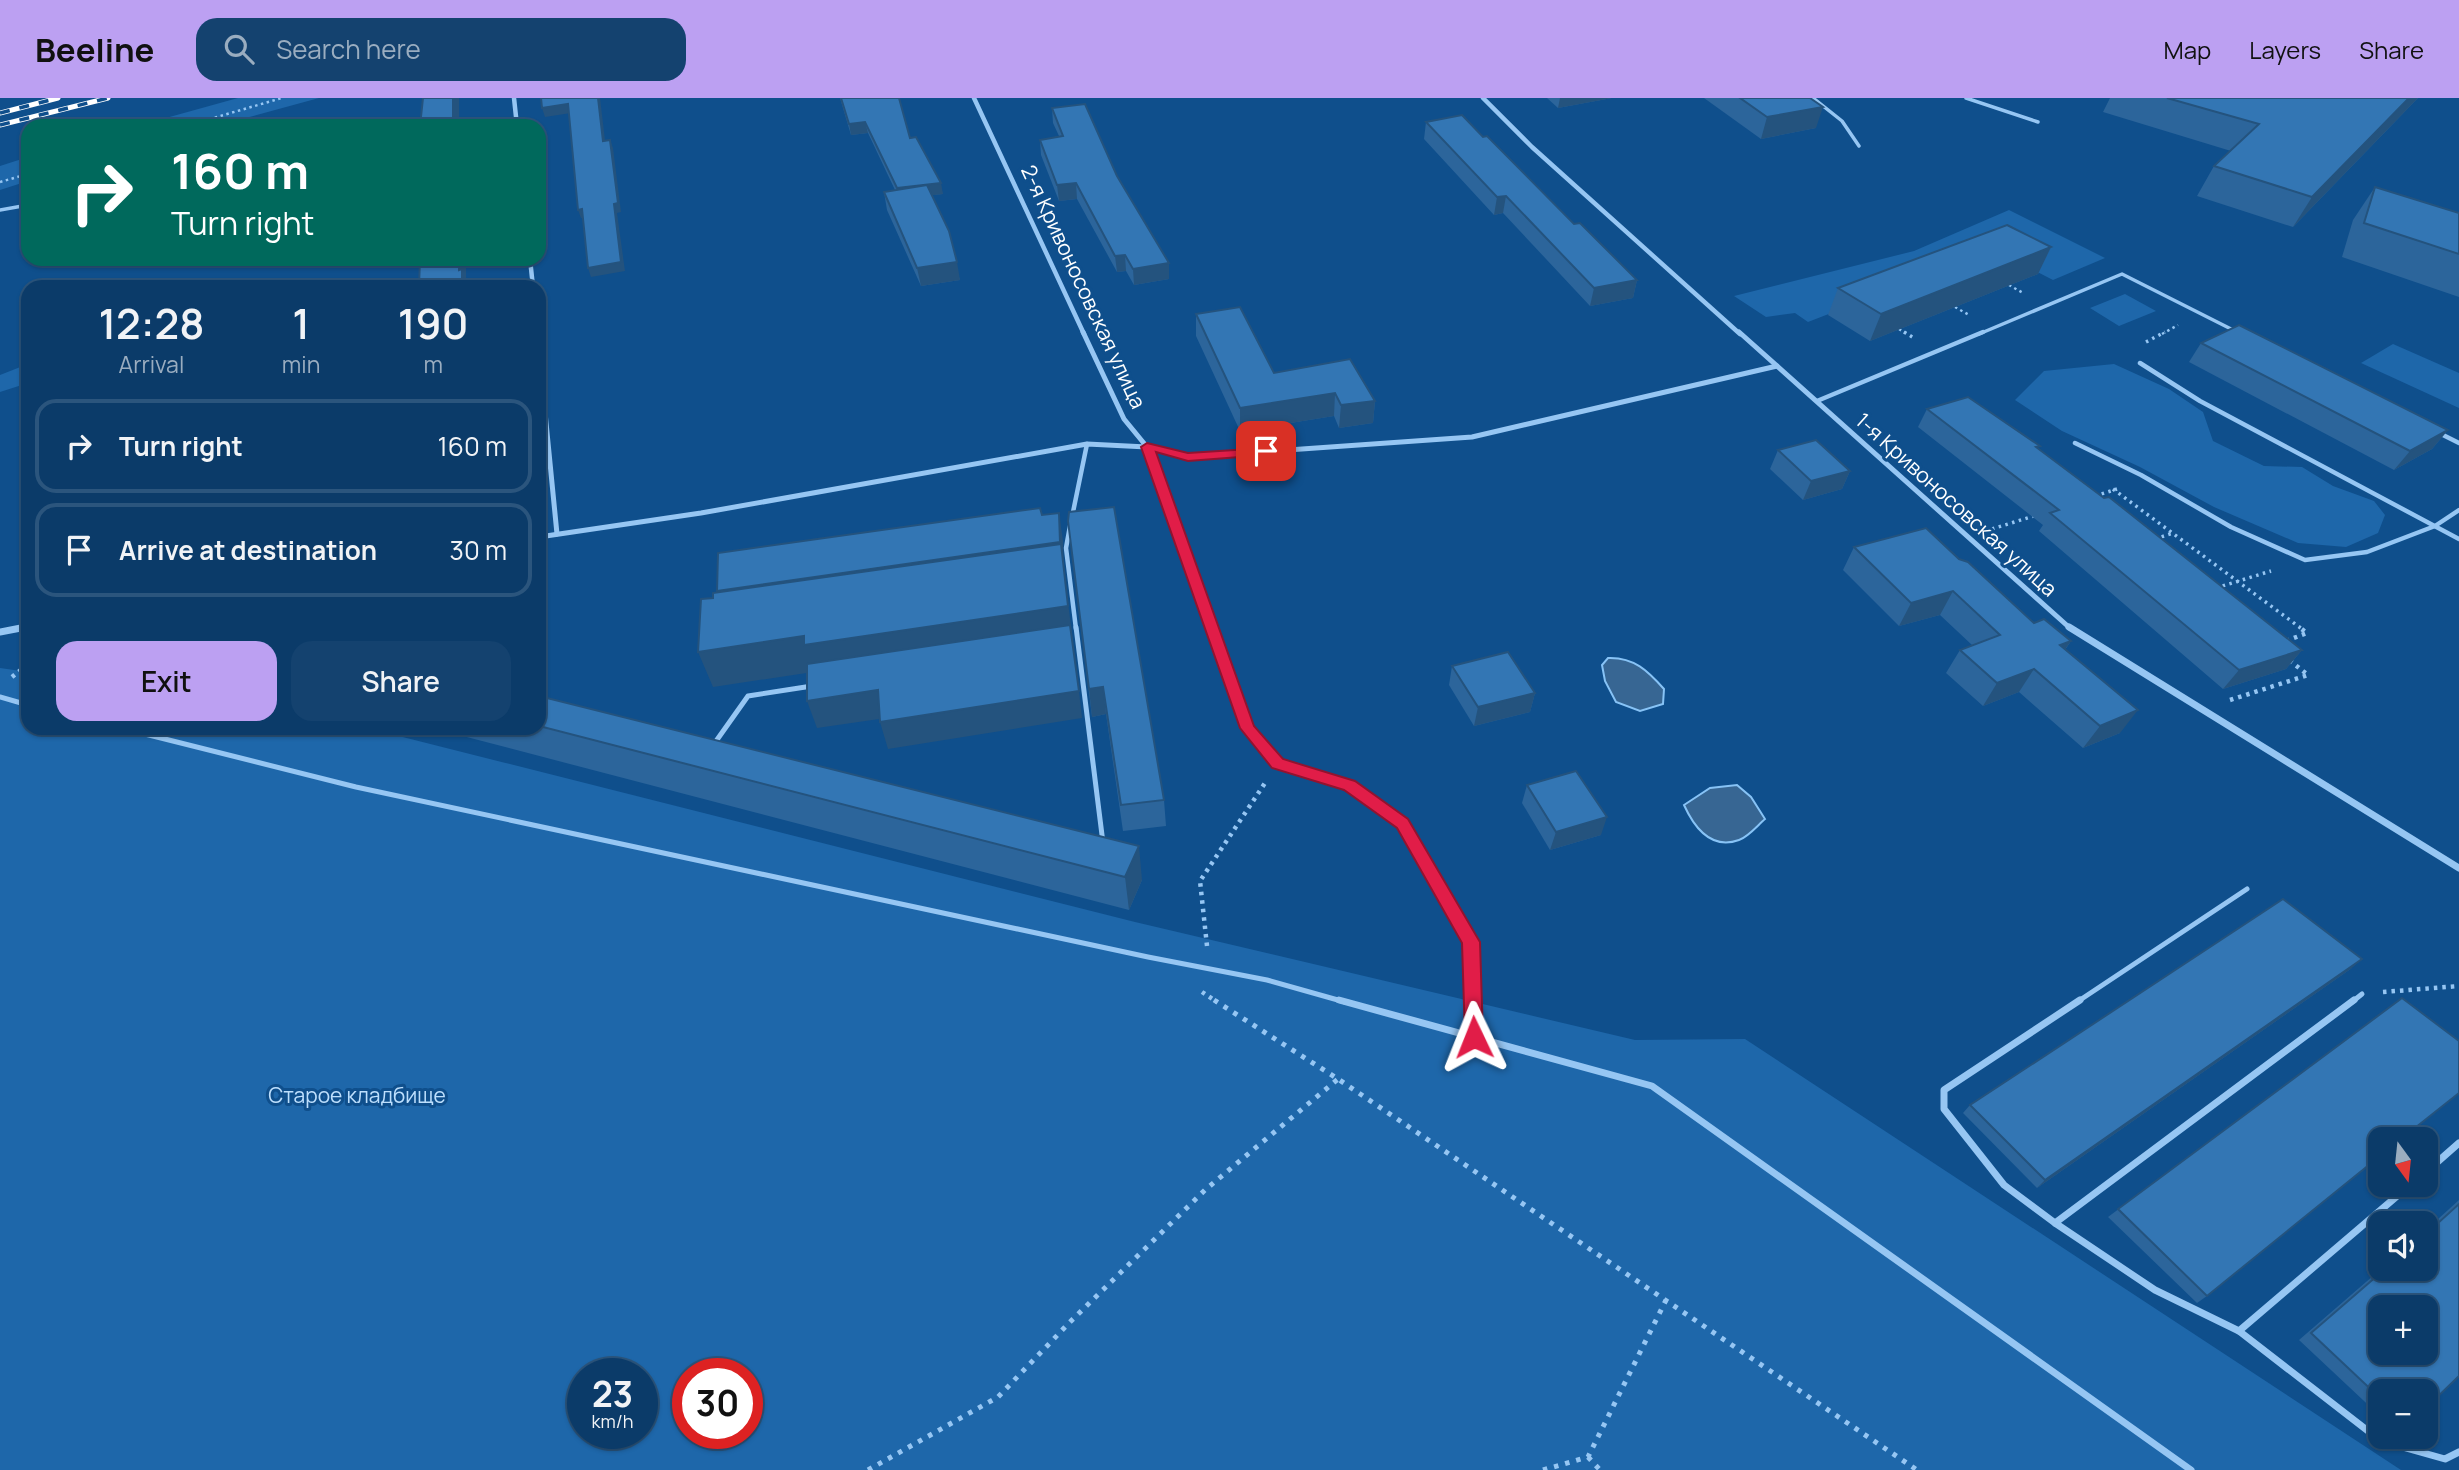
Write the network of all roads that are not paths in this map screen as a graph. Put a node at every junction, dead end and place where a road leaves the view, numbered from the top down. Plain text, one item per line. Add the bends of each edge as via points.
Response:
1 (514, 98) edge
2 (974, 98) edge
3 (1483, 98) edge
4 (1813, 98) edge
5 (1966, 98) edge
6 (516, 119) edge
7 (2038, 122) dead end
8 (1859, 146) dead end
9 (21, 206) edge
10 (0, 210) edge
11 (2237, 332) edge
12 (2140, 363) road end
13 (1777, 366) junction
14 (1817, 401) junction
15 (546, 422) edge
16 (2434, 431) edge
17 (2076, 443) dead end
18 (2459, 443) edge
19 (1087, 444) junction
20 (1147, 447) junction
21 (2459, 510) edge
22 (2435, 526) junction
23 (557, 534) junction
24 (546, 536) edge
25 (2459, 539) edge
26 (1069, 574) junction
27 (1055, 576) edge
28 (21, 628) edge
29 (0, 632) edge
30 (1078, 646) junction
31 (1064, 648) edge
32 (817, 685) edge
33 (0, 697) edge
34 (21, 703) edge
35 (149, 735) edge
36 (726, 750) edge
37 (1089, 842) edge
38 (2459, 868) edge
39 (2247, 889) dead end
40 (2362, 994) road end
41 (1474, 1037) junction
42 (2459, 1143) edge
43 (2438, 1161) edge
44 (2396, 1197) edge
45 (2055, 1223) junction
46 (2239, 1331) junction
47 (2459, 1452) edge
48 (2191, 1470) edge

1 - 6 street
2 - 20 street, 2-я Кривоносовская улица via 1124,419
3 - 13 street, 1-я Кривоносовская улица
4 - 8 lane via 1842,121
5 - 7 lane
9 - 10 lane
11 - 14 lane via 2122,274
12 - 22 lane via 2200,401
13 - 14 street, 1-я Кривоносовская улица
13 - 20 street via 1472,437 1188,457
14 - 38 street, 1-я Кривоносовская улица via 2073,631
15 - 23 street
16 - 18 lane
17 - 22 lane via 2231,527 2305,560 2367,552
19 - 20 street
19 - 23 street
19 - 26 lane via 1066,548
20 - 41 street, 2-я Кривоносовская улица via 1247,728 1277,764 1350,786 1403,823 1471,942
21 - 22 lane
22 - 25 lane
23 - 24 street
26 - 27 lane
26 - 30 lane
28 - 29 street
30 - 31 lane
30 - 37 lane via 1103,845
32 - 36 lane via 748,696 712,746
33 - 34 lane
35 - 41 lane via 356,787 1267,980
39 - 45 lane via 1944,1090 1944,1109 2004,1185
40 - 45 lane
41 - 48 lane via 1652,1086
42 - 43 lane
44 - 46 lane
45 - 46 lane via 2155,1290
46 - 47 lane via 2381,1441 2445,1459

